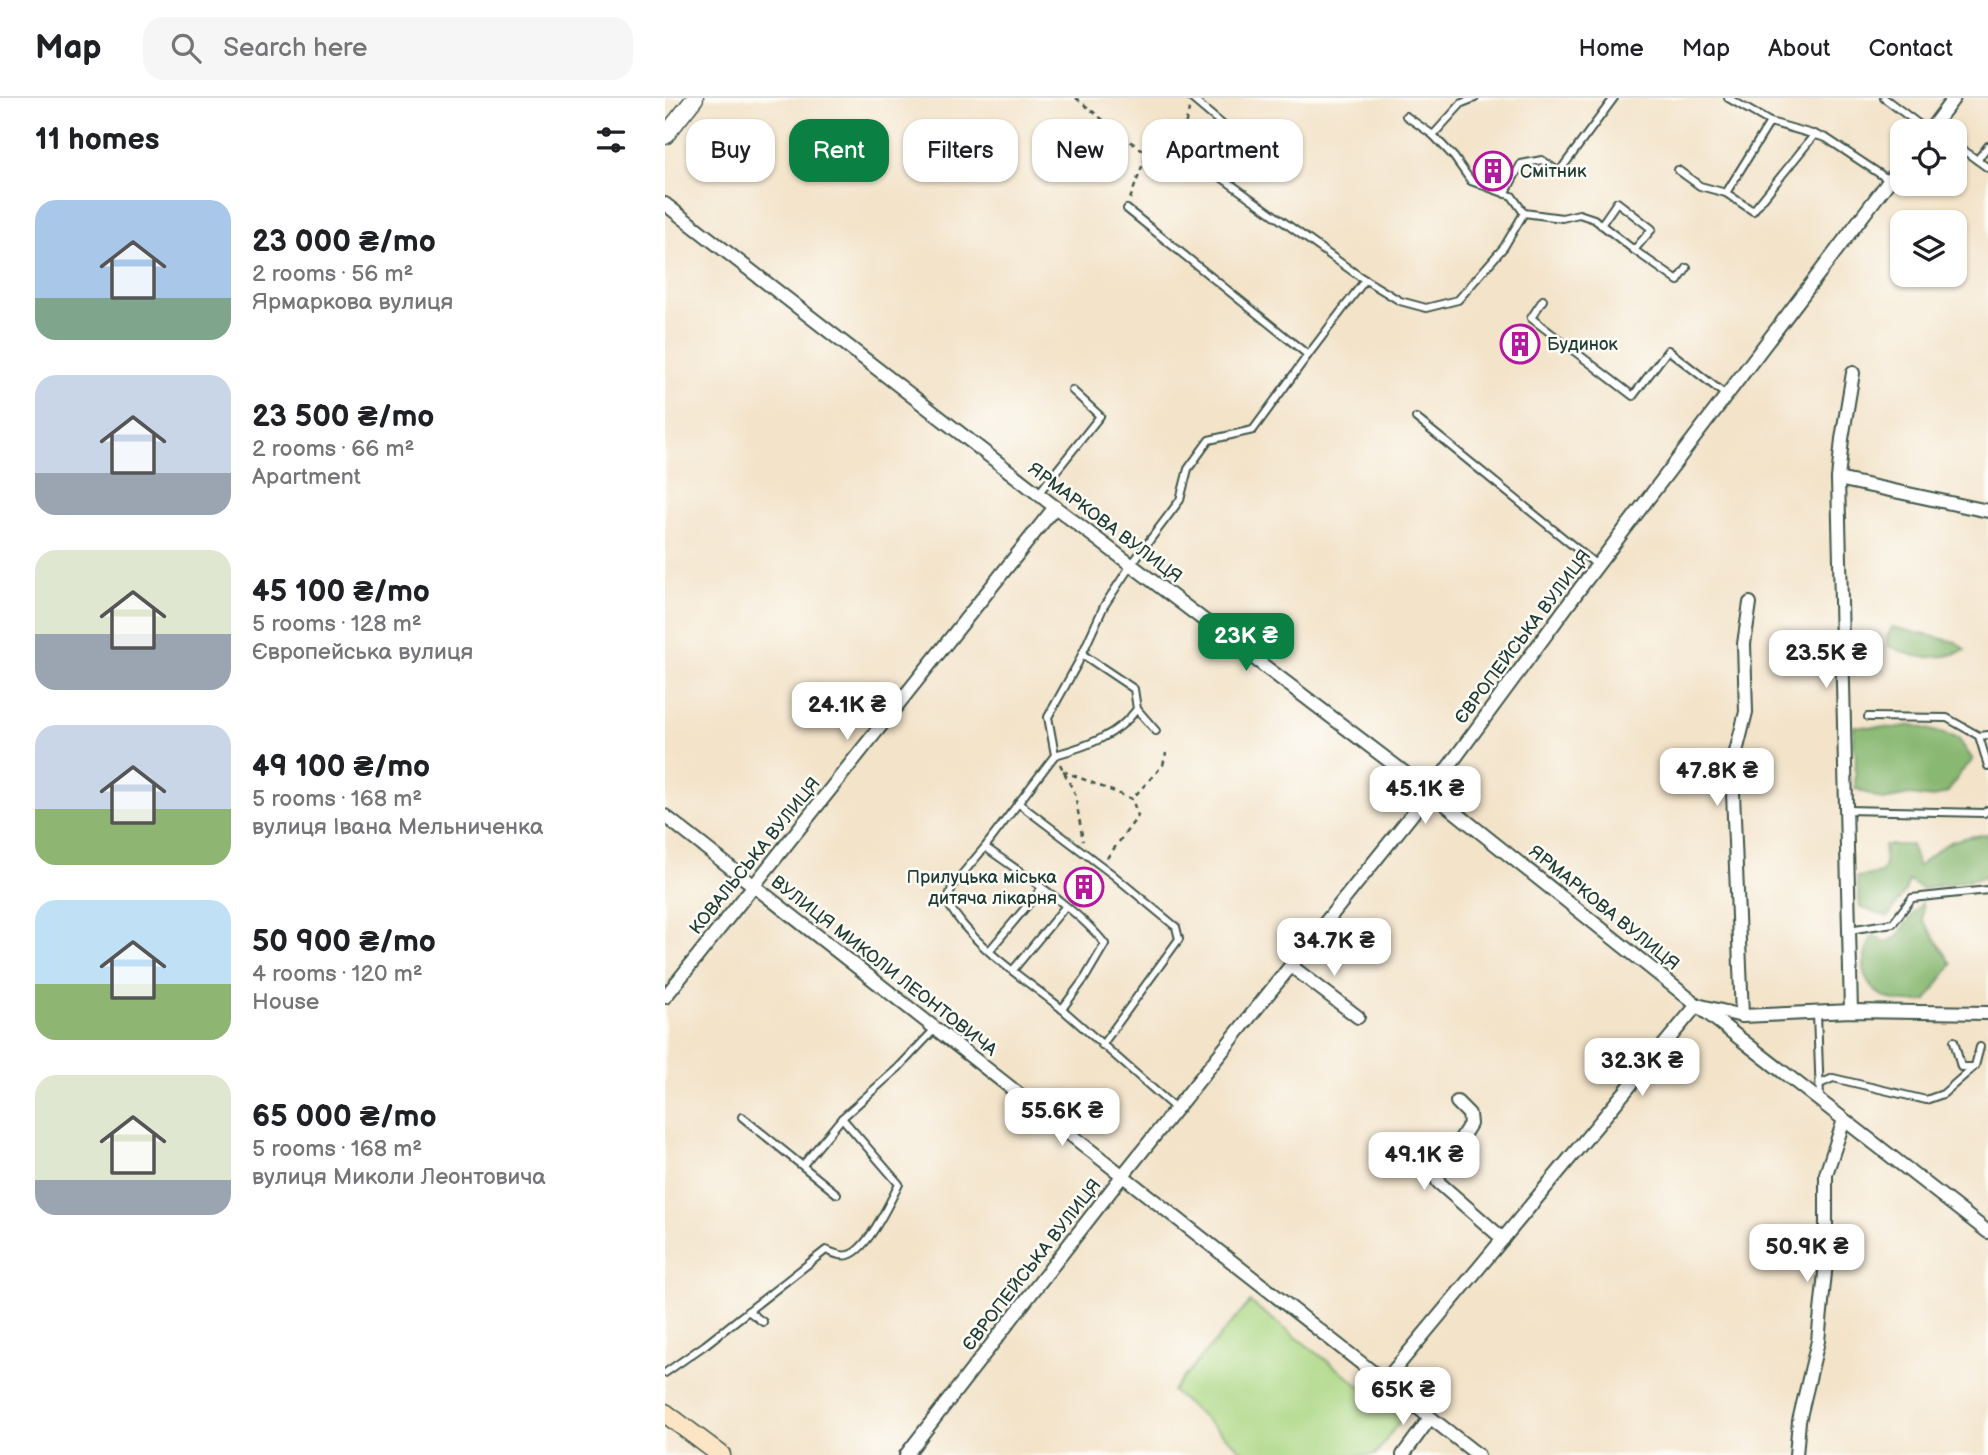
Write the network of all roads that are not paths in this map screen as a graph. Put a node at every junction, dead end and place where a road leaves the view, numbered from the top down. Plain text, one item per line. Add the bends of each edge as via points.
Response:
1 (695, 98) edge
2 (1475, 98) edge
3 (1614, 98) edge
4 (1728, 98) edge
5 (1884, 98) edge
6 (1954, 98) edge
7 (1459, 100) edge
8 (1190, 102) edge
9 (1406, 116) dead end
10 (1915, 119) edge
11 (1939, 119) edge
12 (671, 120) edge
13 (1770, 122) junction
14 (1815, 134) junction
15 (1433, 135) junction
16 (665, 136) edge
17 (1988, 146) edge
18 (1967, 153) edge
19 (1977, 160) junction
20 (1988, 167) edge
21 (1678, 170) dead end
22 (1889, 180) joint
23 (1506, 194) junction
24 (1726, 194) junction
25 (665, 204) edge
26 (1127, 208) road end
27 (1524, 213) junction
28 (1601, 225) junction
29 (1634, 250) junction
30 (1687, 268) dead end
31 (1365, 279) junction
32 (1543, 300) dead end
33 (1308, 355) junction
34 (1853, 373) dead end
35 (1072, 390) dead end
36 (1727, 396) junction
37 (1416, 418) dead end
38 (1838, 479) junction
39 (1038, 494) junction
40 (1055, 507) junction
41 (1988, 511) edge
42 (1131, 565) junction
43 (1598, 566) junction
44 (1750, 603) dead end
45 (1082, 654) junction
46 (1137, 709) junction
47 (1868, 717) dead end
48 (1156, 731) dead end
49 (1988, 735) edge
50 (1979, 736) junction
51 (1055, 755) junction
52 (1988, 766) edge
53 (1430, 792) junction
54 (1018, 803) junction
55 (1846, 810) junction
56 (1988, 810) edge
57 (665, 816) edge
58 (985, 847) junction
59 (753, 887) junction
60 (1042, 888) junction
61 (1988, 890) edge
62 (1065, 907) junction
63 (1849, 929) junction
64 (989, 951) junction
65 (1291, 966) junction
66 (1013, 970) junction
67 (665, 997) edge
68 (1697, 1006) junction
69 (1062, 1009) junction
70 (1851, 1011) junction
71 (1817, 1013) junction
72 (1988, 1013) edge
73 (1742, 1016) junction
74 (1358, 1017) dead end
75 (936, 1028) junction
76 (1954, 1041) dead end
77 (1102, 1045) junction
78 (1980, 1047) dead end
79 (1975, 1066) junction
80 (1820, 1084) junction
81 (1820, 1100) junction
82 (1457, 1102) dead end
83 (1176, 1109) junction
84 (742, 1117) dead end
85 (842, 1118) junction
86 (1844, 1120) junction
87 (803, 1165) junction
88 (1123, 1175) junction
89 (837, 1194) dead end
90 (1988, 1232) edge
91 (1503, 1240) junction
92 (748, 1311) junction
93 (763, 1322) dead end
94 (665, 1373) edge
95 (1385, 1381) junction
96 (665, 1413) edge
97 (1430, 1418) junction
98 (721, 1455) edge
99 (906, 1455) edge
100 (1403, 1455) edge
101 (1478, 1455) edge
102 (1796, 1455) edge

1 - 12 street
2 - 7 lane
3 - 23 lane via 1559,172 1542,160 1521,164
4 - 13 lane
5 - 10 lane
6 - 11 street
7 - 15 lane
8 - 31 lane via 1236,136 1218,175
9 - 15 lane
12 - 16 street
13 - 14 lane
13 - 24 lane
14 - 22 lane
14 - 24 lane via 1753,211
15 - 23 lane via 1471,181
17 - 19 lane
18 - 19 lane
19 - 20 lane
21 - 24 lane via 1700,186
22 - 36 street, ЄВРОПЕЙСЬКА ВУЛИЦЯ
23 - 27 lane
25 - 39 street, ЯРМАРКОВА ВУЛИЦЯ
26 - 33 lane
27 - 28 lane via 1562,218 1579,214
27 - 31 lane via 1504,247 1458,300 1426,307 1400,301
28 - 29 lane
28 - 29 lane via 1618,202 1652,229
29 - 30 lane via 1678,281
31 - 33 lane
32 - 36 lane via 1531,318 1633,396 1668,350
33 - 42 lane via 1253,430 1209,440 1188,469 1180,500
34 - 38 street
35 - 39 lane via 1100,416
36 - 43 street, ЄВРОПЕЙСЬКА ВУЛИЦЯ
37 - 43 lane
38 - 41 street
38 - 55 street
39 - 40 street, ЯРМАРКОВА ВУЛИЦЯ
40 - 42 street, ЯРМАРКОВА ВУЛИЦЯ
40 - 59 street, КОВАЛЬСЬКА ВУЛИЦЯ
42 - 45 lane via 1104,606
42 - 53 street, ЯРМАРКОВА ВУЛИЦЯ
43 - 53 street, ЄВРОПЕЙСЬКА ВУЛИЦЯ
44 - 73 street via 1744,644 1746,712 1732,768
45 - 46 lane via 1134,689
45 - 51 lane via 1048,717
46 - 48 lane
46 - 51 lane via 1125,725 1089,745
47 - 50 lane via 1947,718
49 - 50 lane
50 - 52 lane
51 - 54 lane
53 - 65 street, ЄВРОПЕЙСЬКА ВУЛИЦЯ
53 - 68 street, ЯРМАРКОВА ВУЛИЦЯ
54 - 58 lane
54 - 77 lane via 1176,927 1179,939
55 - 56 lane
55 - 63 street
57 - 59 street, ВУЛИЦЯ МИКОЛИ ЛЕОНТОВИЧА
58 - 60 lane
58 - 64 lane via 953,885 947,902 958,922
59 - 67 street, КОВАЛЬСЬКА ВУЛИЦЯ
59 - 75 street, ВУЛИЦЯ МИКОЛИ ЛЕОНТОВИЧА
60 - 62 lane
60 - 64 lane
61 - 63 lane via 1912,898 1893,923
62 - 66 lane
62 - 69 lane via 1105,944
63 - 70 street
64 - 66 lane
65 - 74 street
65 - 83 street, ЄВРОПЕЙСЬКА ВУЛИЦЯ
66 - 69 lane
68 - 73 street
68 - 81 street, ЯРМАРКОВА ВУЛИЦЯ
68 - 91 street
69 - 77 lane
70 - 71 street
70 - 72 street
71 - 73 street
71 - 80 lane
75 - 85 lane
75 - 88 street, ВУЛИЦЯ МИКОЛИ ЛЕОНТОВИЧА
76 - 79 lane via 1961,1067
77 - 83 lane
78 - 79 lane
79 - 80 lane via 1943,1094 1926,1100 1833,1078
80 - 81 lane
81 - 86 street, ЯРМАРКОВА ВУЛИЦЯ
82 - 91 street via 1469,1114 1470,1124 1438,1182
83 - 88 street, ЄВРОПЕЙСЬКА ВУЛИЦЯ
84 - 87 lane
85 - 87 lane
85 - 92 lane via 899,1184 889,1205 859,1251 845,1256 826,1250
86 - 90 street, ЯРМАРКОВА ВУЛИЦЯ
86 - 102 street via 1826,1174 1826,1263 1818,1341
87 - 89 lane
88 - 95 street, ВУЛИЦЯ МИКОЛИ ЛЕОНТОВИЧА
88 - 99 street, ЄВРОПЕЙСЬКА ВУЛИЦЯ
91 - 95 street
92 - 93 lane
92 - 94 lane
95 - 97 street, ВУЛИЦЯ МИКОЛИ ЛЕОНТОВИЧА
96 - 98 main road
97 - 100 street
97 - 101 street, ВУЛИЦЯ МИКОЛИ ЛЕОНТОВИЧА

